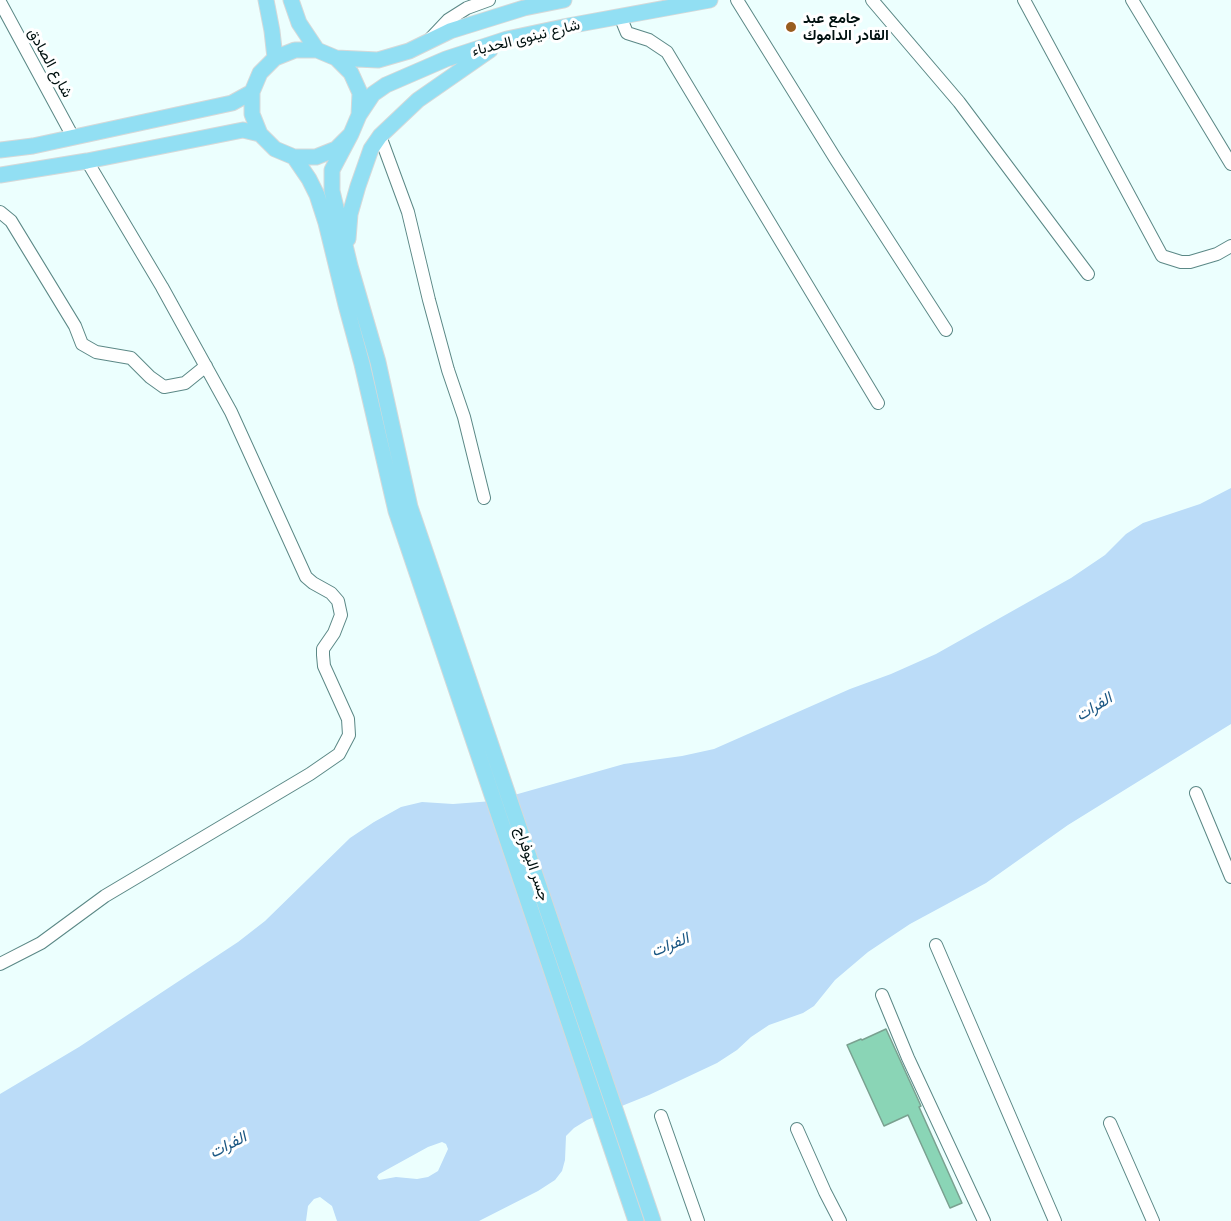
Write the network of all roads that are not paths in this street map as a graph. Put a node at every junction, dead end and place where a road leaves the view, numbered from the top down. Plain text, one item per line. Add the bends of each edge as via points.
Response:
1 (266, 0) edge
2 (291, 0) edge
3 (489, 0) edge
4 (564, 0) edge
5 (710, 0) edge
6 (738, 0) edge
7 (872, 0) edge
8 (1024, 0) edge
9 (1132, 0) edge
10 (0, 2) edge
11 (620, 16) junction
12 (507, 39) junction
13 (428, 42) junction
14 (317, 50) junction
15 (275, 58) junction
16 (336, 58) junction
17 (252, 93) junction
18 (359, 115) junction
19 (260, 134) junction
20 (351, 134) junction
21 (380, 136) junction
22 (73, 137) junction
23 (0, 150) edge
24 (294, 157) junction
25 (87, 161) junction
26 (1231, 164) edge
27 (0, 175) edge
28 (0, 212) edge
29 (1231, 246) edge
30 (347, 254) junction
31 (1088, 274) dead end
32 (946, 330) dead end
33 (206, 366) junction
34 (878, 404) dead end
35 (484, 498) dead end
36 (403, 509) junction
37 (1196, 793) dead end
38 (1231, 877) edge
39 (936, 945) dead end
40 (0, 964) edge
41 (882, 995) dead end
42 (661, 1116) dead end
43 (1110, 1122) dead end
44 (797, 1129) dead end
45 (636, 1221) edge
46 (653, 1221) edge
47 (698, 1221) edge
48 (840, 1221) edge
49 (984, 1221) edge
50 (1055, 1221) edge
51 (1153, 1221) edge

1 - 15 main road
2 - 14 main road via 299,23
3 - 13 street via 448,20
4 - 13 main road, شارع نينوى الحدباء via 524,8 450,31
5 - 11 main road, شارع نينوى الحدباء
6 - 32 street
7 - 31 street via 959,102
8 - 29 street via 1162,256 1190,262
9 - 26 street
10 - 22 street, شارع الصادق
11 - 12 main road, شارع نينوى الحدباء
11 - 34 street via 627,33 649,40 667,52
12 - 18 main road, شارع نينوى الحدباء via 386,85 373,94
12 - 21 main road via 418,100
13 - 16 main road, شارع نينوى الحدباء via 378,60
14 - 15 main road via 295,50
14 - 16 main road
15 - 17 main road via 260,73
16 - 18 main road via 351,73 360,93
17 - 19 main road via 252,114
17 - 22 main road via 232,103
18 - 20 main road
19 - 24 main road via 275,149
19 - 25 main road via 243,130
20 - 24 main road via 336,149 316,157
20 - 30 main road via 333,170 332,191
21 - 30 main road via 371,149 350,214
21 - 35 street via 408,212
22 - 23 main road
24 - 36 main road via 309,179 326,223
25 - 27 main road
25 - 33 street
28 - 33 street via 11,221 82,344 96,352 131,358 164,387 185,383
30 - 36 main road via 378,362
33 - 40 street via 306,578 338,601 341,615 322,655 348,719 349,735 339,754 310,774 105,896 41,943
36 - 45 main road, جسر البوفراج
36 - 46 main road, جسر البوفراج
37 - 38 street
39 - 50 street
41 - 49 street
42 - 47 street
43 - 51 street
44 - 48 street

